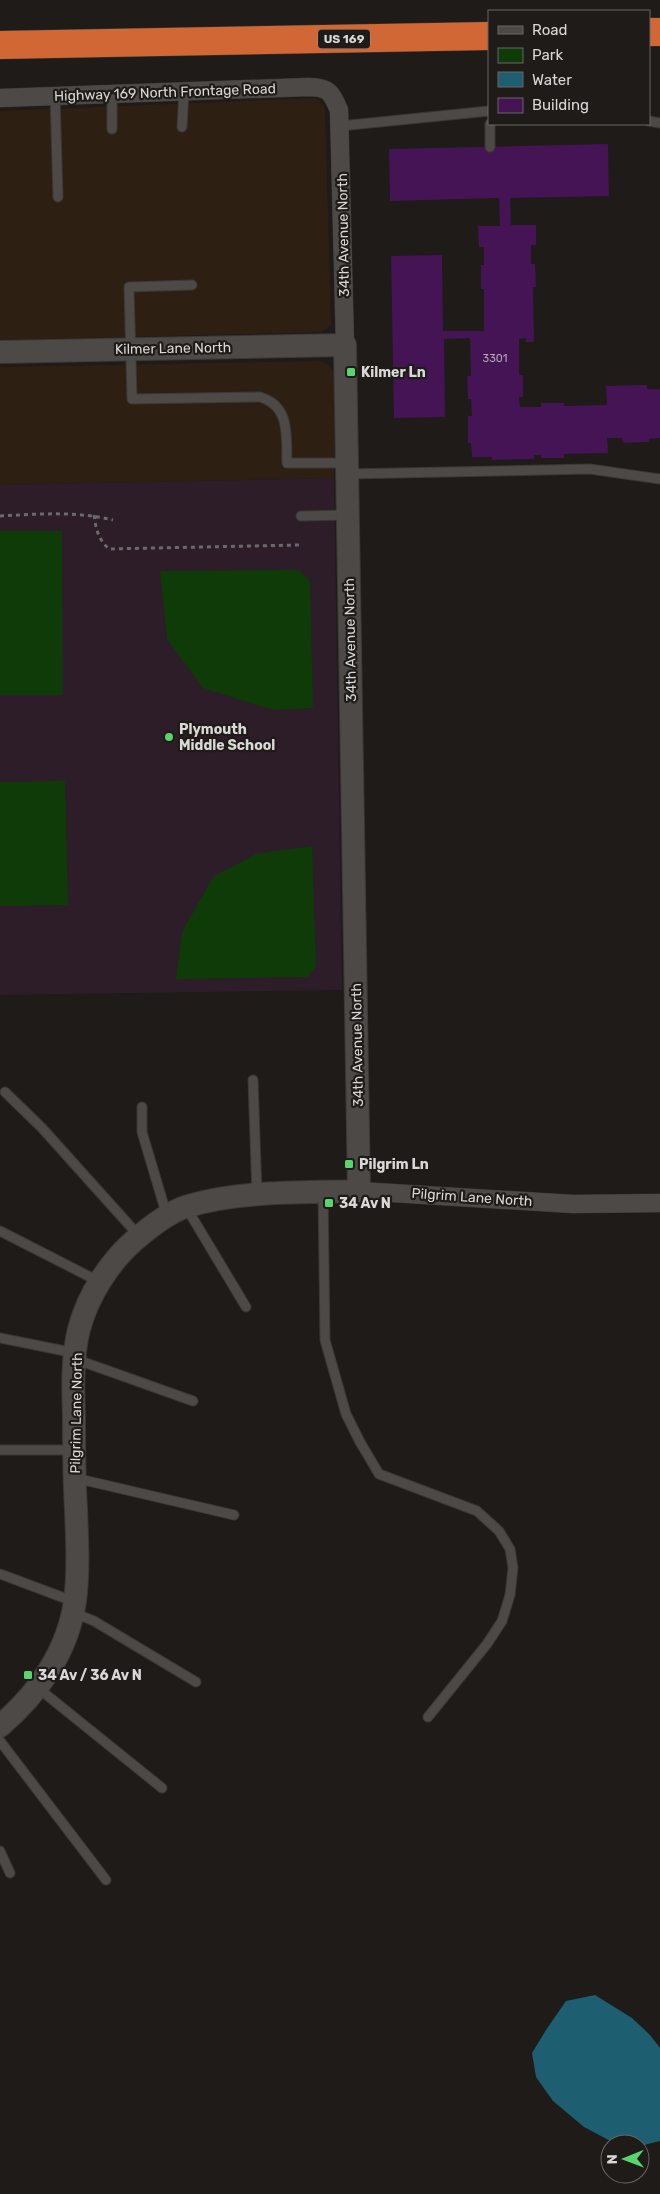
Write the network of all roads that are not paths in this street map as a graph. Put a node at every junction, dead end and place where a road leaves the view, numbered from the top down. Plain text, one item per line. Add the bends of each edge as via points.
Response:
1 (488, 36) edge
2 (199, 42) junction
3 (0, 45) edge
4 (0, 60) edge
5 (184, 91) junction
6 (330, 91) joint
7 (112, 94) junction
8 (55, 96) junction
9 (0, 98) edge
10 (488, 111) edge
11 (490, 125) edge
12 (340, 126) junction
13 (182, 127) dead end
14 (112, 128) dead end
15 (490, 147) dead end
16 (58, 197) dead end
17 (192, 285) dead end
18 (345, 345) junction
19 (130, 349) junction
20 (0, 352) edge
21 (347, 469) junction
22 (660, 479) edge
23 (348, 515) junction
24 (301, 516) dead end
25 (253, 1080) dead end
26 (6, 1092) dead end
27 (142, 1106) dead end
28 (360, 1191) junction
29 (323, 1192) junction
30 (257, 1196) junction
31 (660, 1203) edge
32 (176, 1212) junction
33 (0, 1231) edge
34 (140, 1236) junction
35 (100, 1282) junction
36 (246, 1307) dead end
37 (0, 1338) edge
38 (75, 1356) junction
39 (193, 1401) dead end
40 (0, 1450) edge
41 (74, 1450) junction
42 (74, 1478) junction
43 (234, 1515) dead end
44 (0, 1574) edge
45 (74, 1607) junction
46 (196, 1682) dead end
47 (38, 1688) junction
48 (428, 1718) dead end
49 (0, 1726) edge
50 (0, 1741) edge
51 (162, 1788) dead end
52 (0, 1851) edge
53 (10, 1873) dead end
54 (106, 1880) dead end

1 - 2 highway, US 169
2 - 3 highway, US 169
2 - 4 highway
5 - 6 street, Highway 169 North Frontage Road via 308,87
5 - 7 street, Highway 169 North Frontage Road
5 - 13 lane
6 - 12 street, 34th Avenue North via 340,110
7 - 8 street, Highway 169 North Frontage Road
7 - 14 lane
8 - 9 street, Highway 169 North Frontage Road
8 - 16 lane
10 - 12 lane
11 - 15 lane
12 - 18 street, 34th Avenue North
17 - 19 lane via 129,287
18 - 19 street, Kilmer Lane North
18 - 21 street, 34th Avenue North
19 - 20 street, Kilmer Lane North
19 - 21 lane via 132,398 260,397 270,400 285,418 287,463
21 - 22 lane via 583,468
21 - 23 street, 34th Avenue North
23 - 24 lane
23 - 28 street, 34th Avenue North
25 - 30 lane
26 - 34 lane
27 - 32 lane via 142,1132
28 - 29 street, Pilgrim Lane North
28 - 31 street, Pilgrim Lane North via 573,1204
29 - 30 street, Pilgrim Lane North
29 - 48 lane via 325,1340 346,1414 360,1442 379,1474 476,1511 499,1531 510,1549 513,1568 510,1595 502,1621
30 - 32 street, Pilgrim Lane North via 221,1198
32 - 34 street, Pilgrim Lane North
32 - 36 lane
33 - 35 lane
34 - 35 street, Pilgrim Lane North via 126,1248
35 - 38 street, Pilgrim Lane North via 86,1309
37 - 38 lane
38 - 39 lane
38 - 41 street, Pilgrim Lane North
40 - 41 lane
41 - 42 street, Pilgrim Lane North
42 - 43 lane
42 - 45 street, Pilgrim Lane North via 78,1562
44 - 45 lane
45 - 46 lane
45 - 47 street, Pilgrim Lane North via 65,1640
47 - 49 street, Pilgrim Lane North via 23,1707
47 - 51 lane
50 - 54 lane
52 - 53 lane

